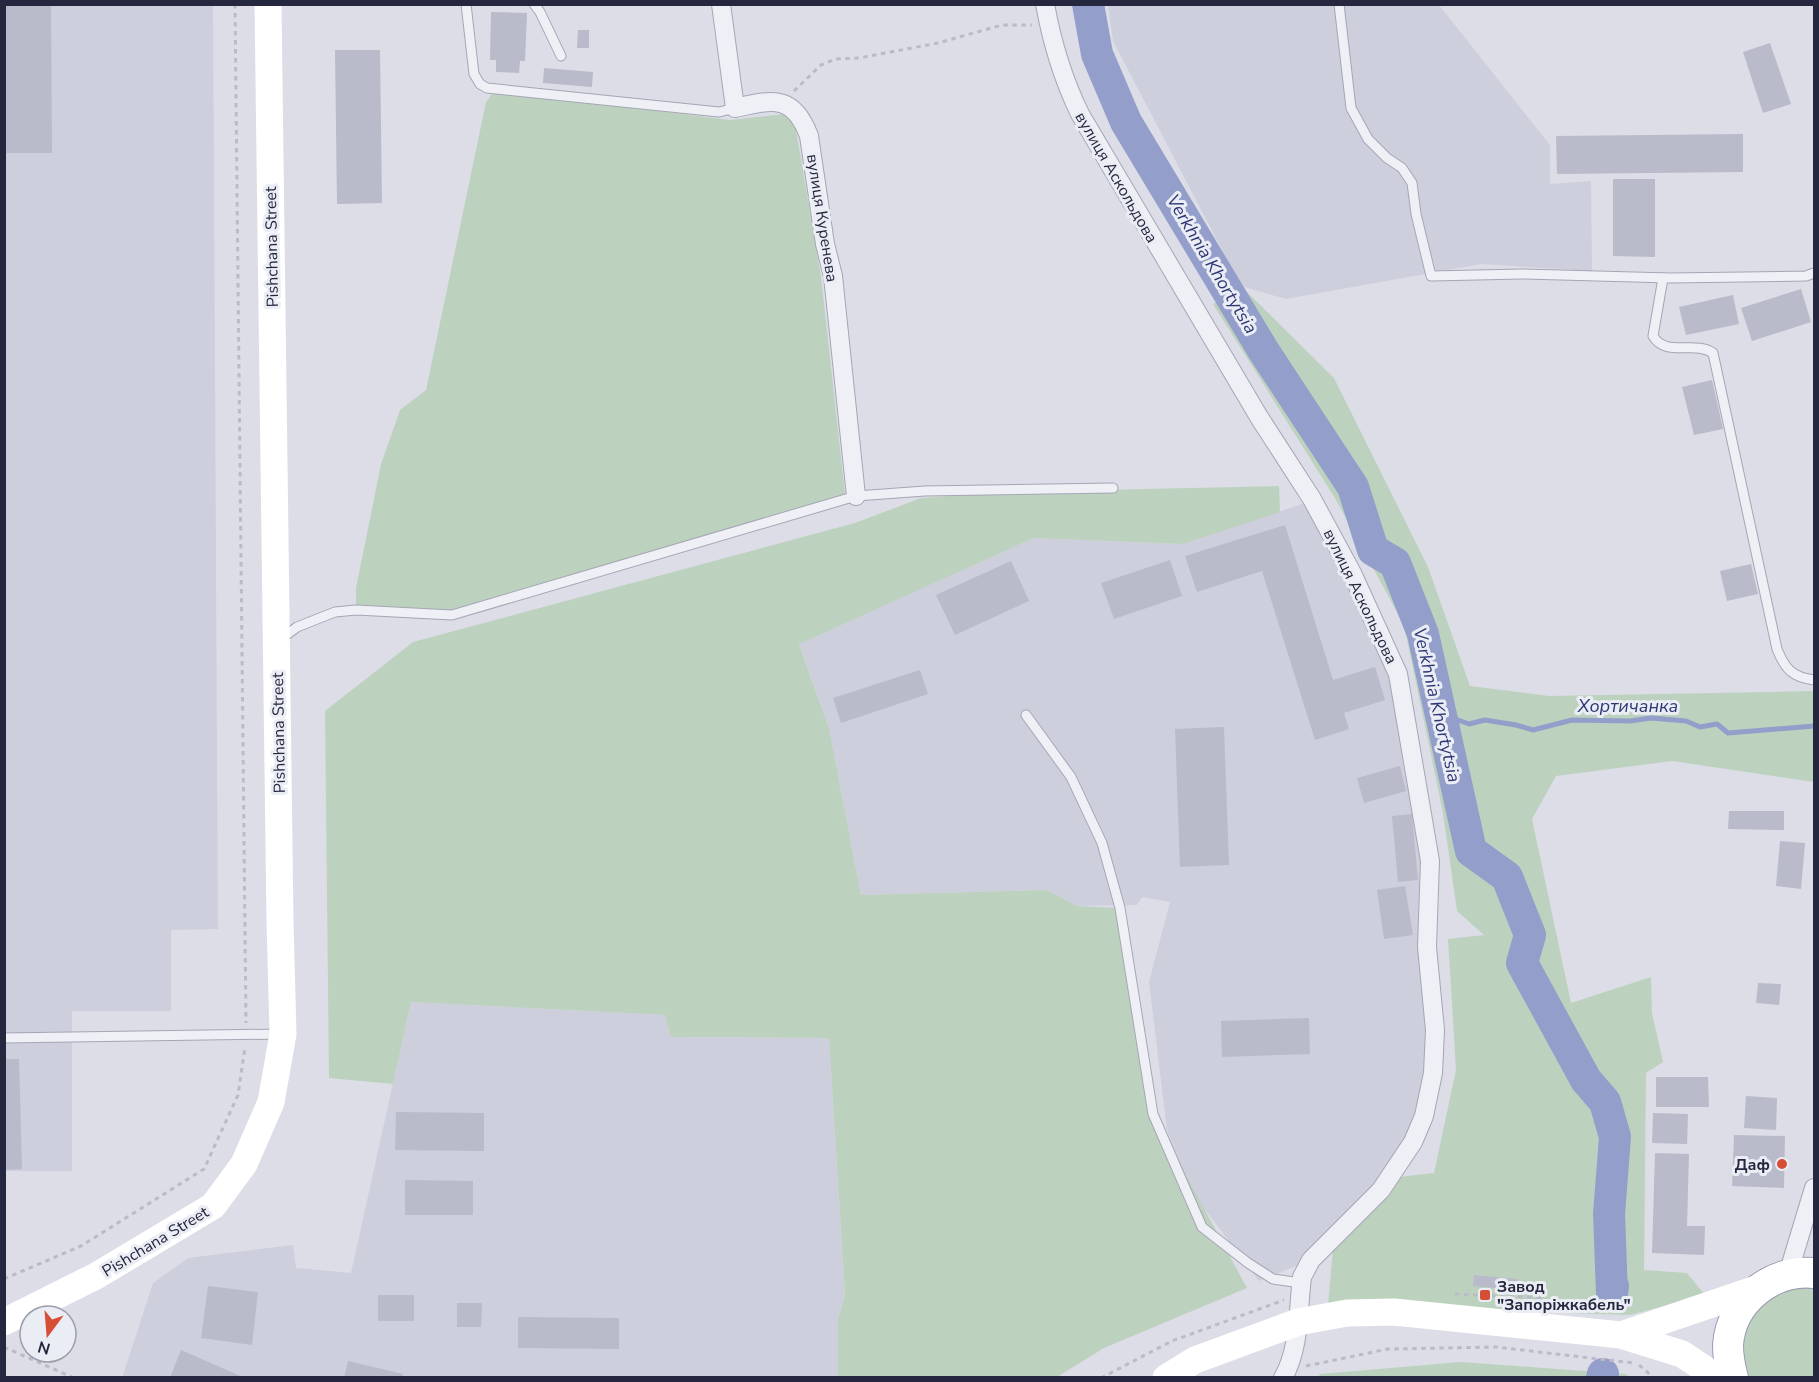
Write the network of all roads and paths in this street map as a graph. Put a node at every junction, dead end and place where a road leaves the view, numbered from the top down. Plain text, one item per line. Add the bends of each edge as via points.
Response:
1 (235, 4) edge
2 (268, 4) edge
3 (466, 4) edge
4 (534, 4) edge
5 (721, 4) edge
6 (1045, 4) edge
7 (1339, 4) edge
8 (1049, 28) junction
9 (561, 56) dead end
10 (785, 103) junction
11 (735, 108) junction
12 (1815, 273) edge
13 (1663, 278) junction
14 (1113, 488) dead end
15 (856, 496) junction
16 (276, 642) junction
17 (1815, 680) edge
18 (1026, 716) dead end
19 (246, 1034) junction
20 (284, 1034) junction
21 (4, 1038) edge
22 (1815, 1188) edge
23 (1806, 1271) edge
24 (4, 1280) edge
25 (1301, 1283) junction
26 (1759, 1288) junction
27 (4, 1322) edge
28 (1298, 1322) junction
29 (1621, 1335) junction
30 (4, 1347) edge
31 (1285, 1374) edge
32 (74, 1377) edge
33 (1166, 1377) edge
34 (1654, 1377) edge
35 (1718, 1377) edge
36 (1733, 1377) edge

1 - 19 path
2 - 16 street, Pishchana Street
3 - 11 lane via 474,74 487,88 719,112
4 - 9 lane
5 - 11 street
6 - 8 street, вулиця Аскольдова
7 - 13 lane via 1351,108 1368,139 1402,168 1412,183 1431,276
8 - 10 path via 1002,25 927,46 835,59 821,65
8 - 25 street, вулиця Аскольдова via 1080,114 1259,417 1312,499 1352,573 1398,674 1430,861 1427,947 1435,1030 1433,1073 1424,1116 1413,1142 1381,1190 1311,1260
10 - 11 street via 769,100
10 - 15 street, вулиця Куренева via 804,122 814,159 833,276
12 - 13 lane via 1785,277
13 - 17 lane via 1653,336 1668,348 1706,348 1713,353 1777,650 1785,667
14 - 15 lane
15 - 16 lane via 452,615 336,612 297,627
16 - 20 street, Pishchana Street
18 - 25 lane via 1071,777 1102,843 1120,908 1154,1114 1202,1227 1273,1279
19 - 20 lane
19 - 21 lane
19 - 24 path via 238,1095 204,1169 81,1246
20 - 27 street, Pishchana Street via 271,1102 260,1131 244,1164 213,1206 96,1276
22 - 23 street
23 - 26 main road
25 - 28 street, вулиця Аскольдова
26 - 29 street
26 - 36 main road via 1742,1306 1731,1329 1728,1345
28 - 29 street via 1347,1313 1394,1311
28 - 31 street, вулиця Аскольдова
28 - 33 street via 1195,1360
29 - 35 street via 1682,1354
30 - 32 path
31 - 34 path via 1388,1349 1496,1347 1638,1364

